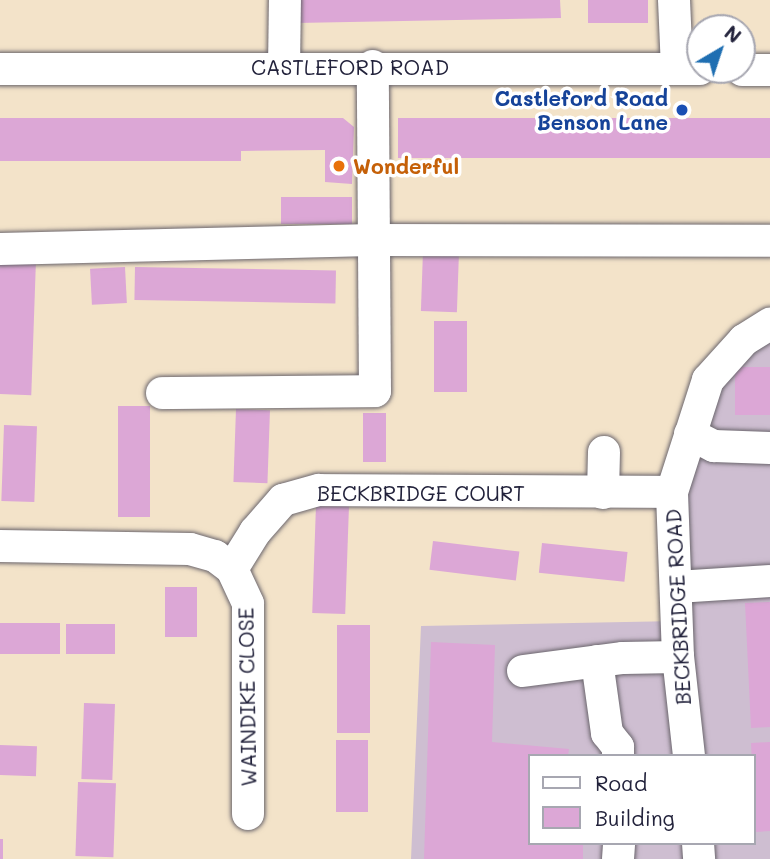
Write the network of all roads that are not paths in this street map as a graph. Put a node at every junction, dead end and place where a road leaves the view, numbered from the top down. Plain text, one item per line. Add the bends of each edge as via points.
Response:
1 (285, 0) edge
2 (674, 0) edge
3 (686, 55) edge
4 (373, 66) junction
5 (284, 68) junction
6 (0, 69) edge
7 (686, 69) edge
8 (372, 240) junction
9 (770, 241) edge
10 (0, 250) edge
11 (770, 324) edge
12 (162, 393) dead end
13 (690, 434) junction
14 (770, 448) edge
15 (604, 452) dead end
16 (672, 492) junction
17 (603, 493) junction
18 (0, 546) edge
19 (232, 569) junction
20 (770, 581) edge
21 (677, 587) junction
22 (678, 657) junction
23 (597, 662) junction
24 (523, 671) dead end
25 (618, 754) edge
26 (689, 754) edge
27 (248, 814) dead end

1 - 5 street
2 - 3 street
4 - 5 street, CASTLEFORD ROAD
4 - 7 street, CASTLEFORD ROAD
4 - 8 street
5 - 6 street, CASTLEFORD ROAD
8 - 9 street
8 - 10 street
8 - 12 street via 375,390
11 - 13 street, BECKBRIDGE ROAD via 744,340 708,380
13 - 14 street via 714,446
13 - 16 street, BECKBRIDGE ROAD
15 - 17 street
16 - 17 street, BECKBRIDGE COURT
16 - 21 street, BECKBRIDGE ROAD
17 - 19 street, BECKBRIDGE COURT via 319,490 283,500
18 - 19 street via 190,549 215,556
19 - 27 street, WAINDIKE CLOSE via 248,604
20 - 21 street
21 - 22 street, BECKBRIDGE ROAD
22 - 23 street
22 - 26 street, BECKBRIDGE ROAD
23 - 24 street
23 - 25 street via 607,733

